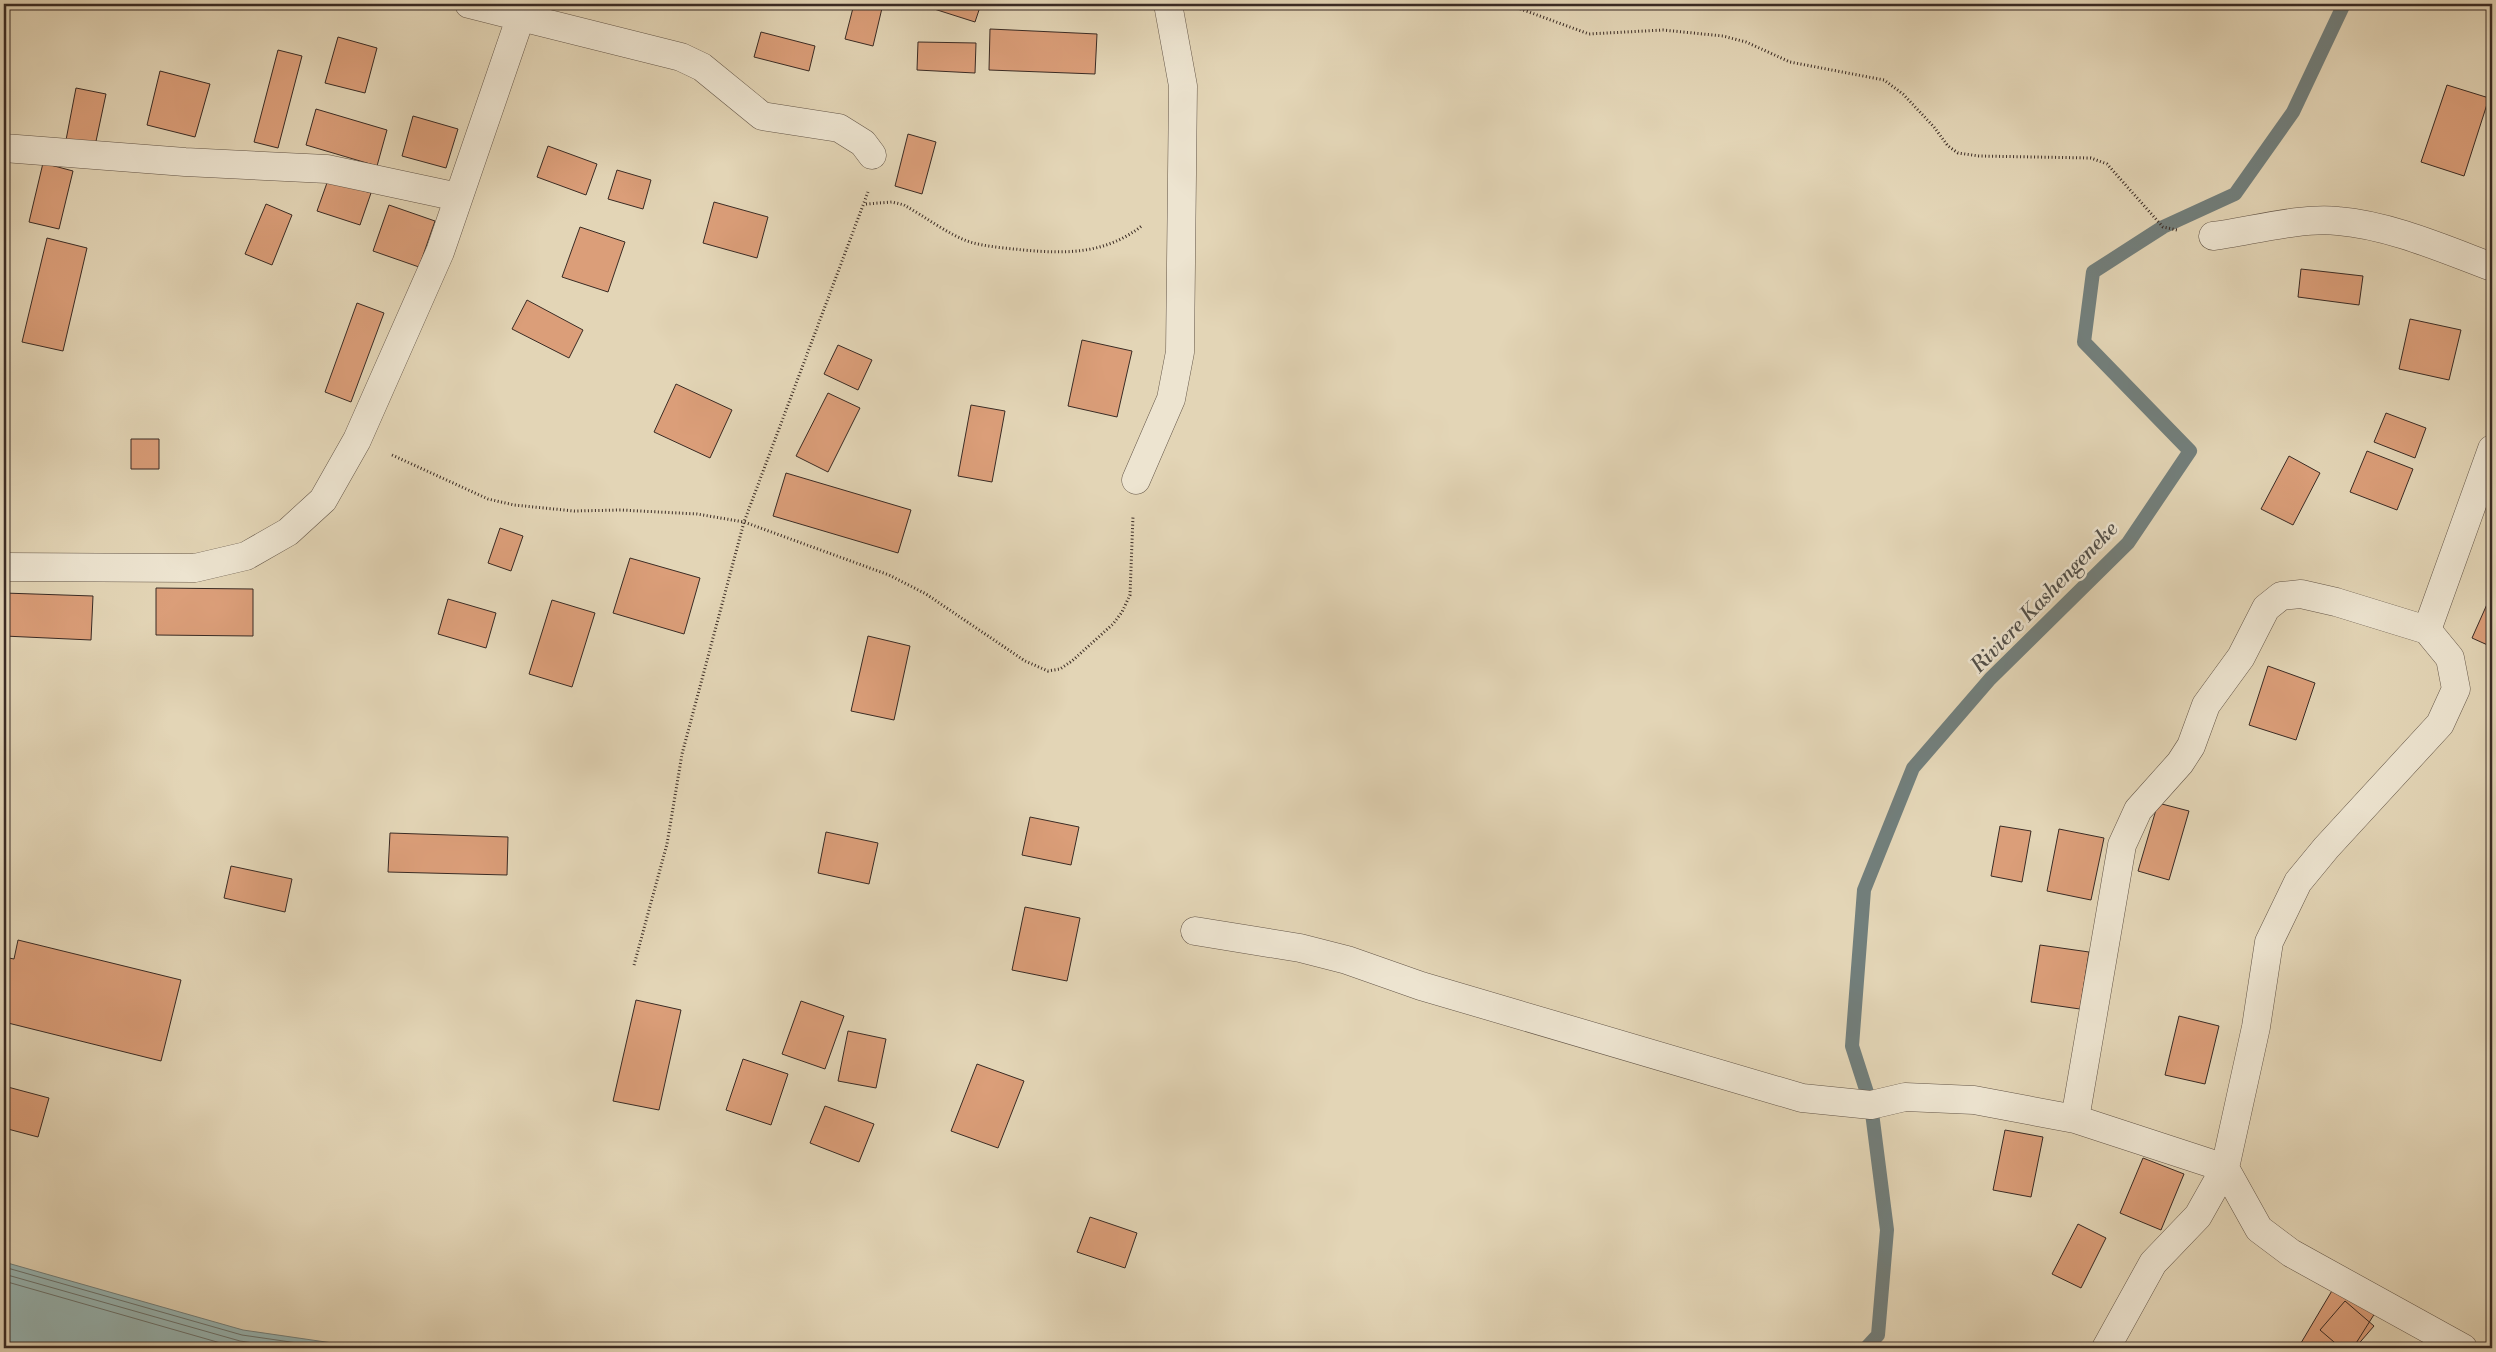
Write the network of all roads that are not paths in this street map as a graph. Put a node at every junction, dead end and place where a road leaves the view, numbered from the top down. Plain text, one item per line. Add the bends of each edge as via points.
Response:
1 (468, 4) edge
2 (1168, 4) edge
3 (522, 10) edge
4 (4, 148) edge
5 (872, 155) road end
6 (458, 197) junction
7 (2213, 236) road end
8 (2492, 267) edge
9 (2492, 449) edge
10 (1136, 480) road end
11 (4, 567) edge
12 (2427, 630) junction
13 (1195, 931) dead end
14 (2075, 1119) junction
15 (2225, 1168) junction
16 (2106, 1348) edge
17 (2463, 1348) edge

1 - 3 street
2 - 10 street via 1183,86 1180,352 1171,399
3 - 5 street via 680,57 702,67 762,116 840,128 862,143
3 - 6 street
4 - 6 street via 327,169
6 - 11 street via 440,252 357,440 323,500 288,532 246,556 195,568
7 - 8 street via 2337,220 2370,225
9 - 12 street
12 - 14 street via 2302,594 2282,596 2266,608 2241,657 2206,705 2191,746 2180,764 2138,810 2122,845
12 - 15 street via 2450,658 2456,689 2440,724 2298,882 2269,942 2256,1027
13 - 14 street via 1300,948 1347,960 1420,986 1802,1098 1871,1105 1905,1097 1974,1100
14 - 15 street
15 - 16 street via 2198,1216 2153,1263
15 - 17 street via 2259,1229 2291,1253

